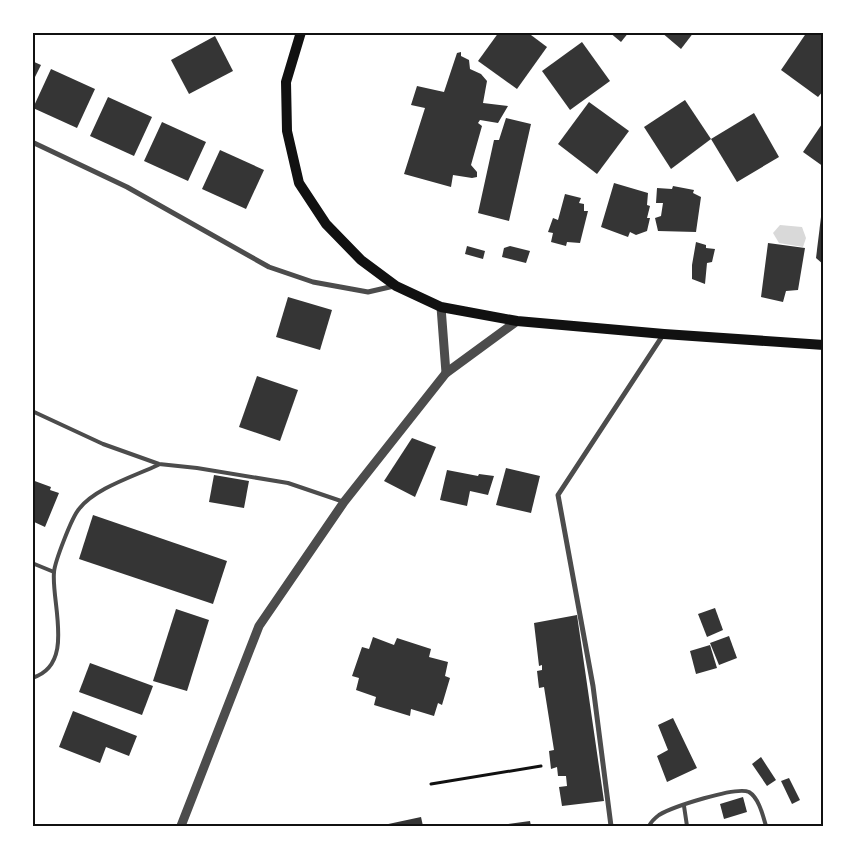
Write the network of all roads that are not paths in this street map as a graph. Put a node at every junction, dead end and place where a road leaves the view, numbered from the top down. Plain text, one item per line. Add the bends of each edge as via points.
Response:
1 (301, 32) edge
2 (32, 142) edge
3 (396, 286) junction
4 (441, 307) junction
5 (518, 321) junction
6 (664, 334) junction
7 (824, 345) edge
8 (446, 373) junction
9 (32, 411) edge
10 (159, 464) junction
11 (344, 502) junction
12 (32, 563) edge
13 (54, 572) junction
14 (32, 678) edge
15 (684, 806) junction
16 (181, 826) edge
17 (611, 826) edge
18 (649, 826) edge
19 (687, 826) edge
20 (766, 826) edge

1 - 3 main road via 286,82 287,131 298,183 326,224 360,260
2 - 3 street via 127,188 269,267 313,282 368,292
3 - 4 main road
4 - 5 main road
4 - 8 street
5 - 6 main road
5 - 8 street
6 - 7 main road
6 - 17 street via 558,495 593,686
8 - 11 street
9 - 10 lane via 103,444
10 - 11 lane via 288,483
10 - 13 lane via 91,497 78,509
11 - 16 street via 259,626
12 - 13 lane
13 - 14 lane via 59,631 56,649 51,666 44,674
15 - 18 lane via 660,815
15 - 19 lane
15 - 20 lane via 721,793 749,792 756,799

